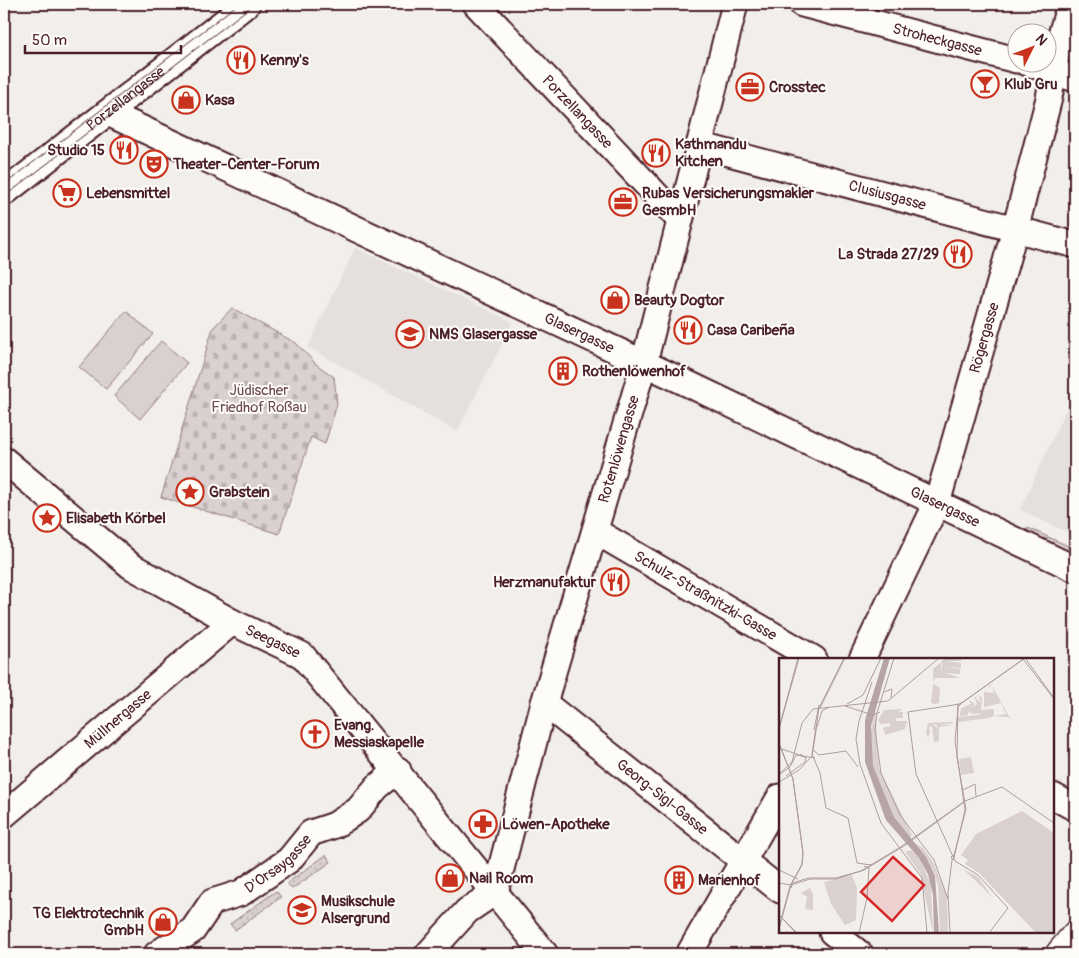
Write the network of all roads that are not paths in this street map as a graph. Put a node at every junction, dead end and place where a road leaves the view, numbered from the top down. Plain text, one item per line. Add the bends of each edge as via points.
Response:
1 (247, 4) edge
2 (476, 4) edge
3 (735, 4) edge
4 (802, 4) edge
5 (1070, 4) edge
6 (1006, 57) edge
7 (1065, 75) edge
8 (108, 113) junction
9 (699, 145) junction
10 (4, 193) edge
11 (679, 219) junction
12 (1015, 230) junction
13 (1075, 245) edge
14 (644, 363) junction
15 (4, 460) edge
16 (937, 503) junction
17 (595, 531) junction
18 (1075, 568) edge
19 (232, 622) junction
20 (812, 658) edge
21 (862, 658) edge
22 (544, 703) junction
23 (398, 770) junction
24 (1054, 797) edge
25 (779, 799) edge
26 (1075, 808) edge
27 (4, 815) edge
28 (742, 860) junction
29 (779, 889) edge
30 (495, 892) junction
31 (833, 933) edge
32 (1075, 936) edge
33 (157, 954) edge
34 (428, 954) edge
35 (545, 954) edge
36 (689, 954) edge
37 (860, 954) edge
38 (1060, 954) edge

1 - 8 street, Porzellangasse
2 - 11 street, Porzellangasse
3 - 9 street, Rotenlöwengasse
4 - 6 street, Stroheckgasse
5 - 7 street, Rögergasse via 1058,45
7 - 12 street, Rögergasse via 1050,98
8 - 10 street, Porzellangasse
8 - 14 street, Glasergasse
9 - 11 street, Rotenlöwengasse
9 - 12 street, Clusiusgasse
11 - 14 street, Rotenlöwengasse
12 - 13 street, Clusiusgasse
12 - 16 street, Rögergasse
14 - 16 street, Glasergasse
14 - 17 street, Rotenlöwengasse
15 - 19 street, Seegasse via 131,566
16 - 18 street, Glasergasse
16 - 21 street, Rögergasse
17 - 20 street, Schulz-Straßnitzki-Gasse
17 - 22 street, Rotenlöwengasse
19 - 23 street, Seegasse via 302,655
19 - 27 street, Müllnergasse
22 - 28 street, Georg-Sigl-Gasse
22 - 30 street, Rotenlöwengasse
23 - 30 street, Seegasse
23 - 33 street, D'Orsaygasse via 377,787 358,810 335,825 310,833 289,860 242,892 212,902 193,930
24 - 26 street
25 - 28 street
28 - 29 street, Georg-Sigl-Gasse
28 - 36 street
30 - 34 street via 467,911
30 - 35 street, Seegasse
31 - 37 street
32 - 38 main road

